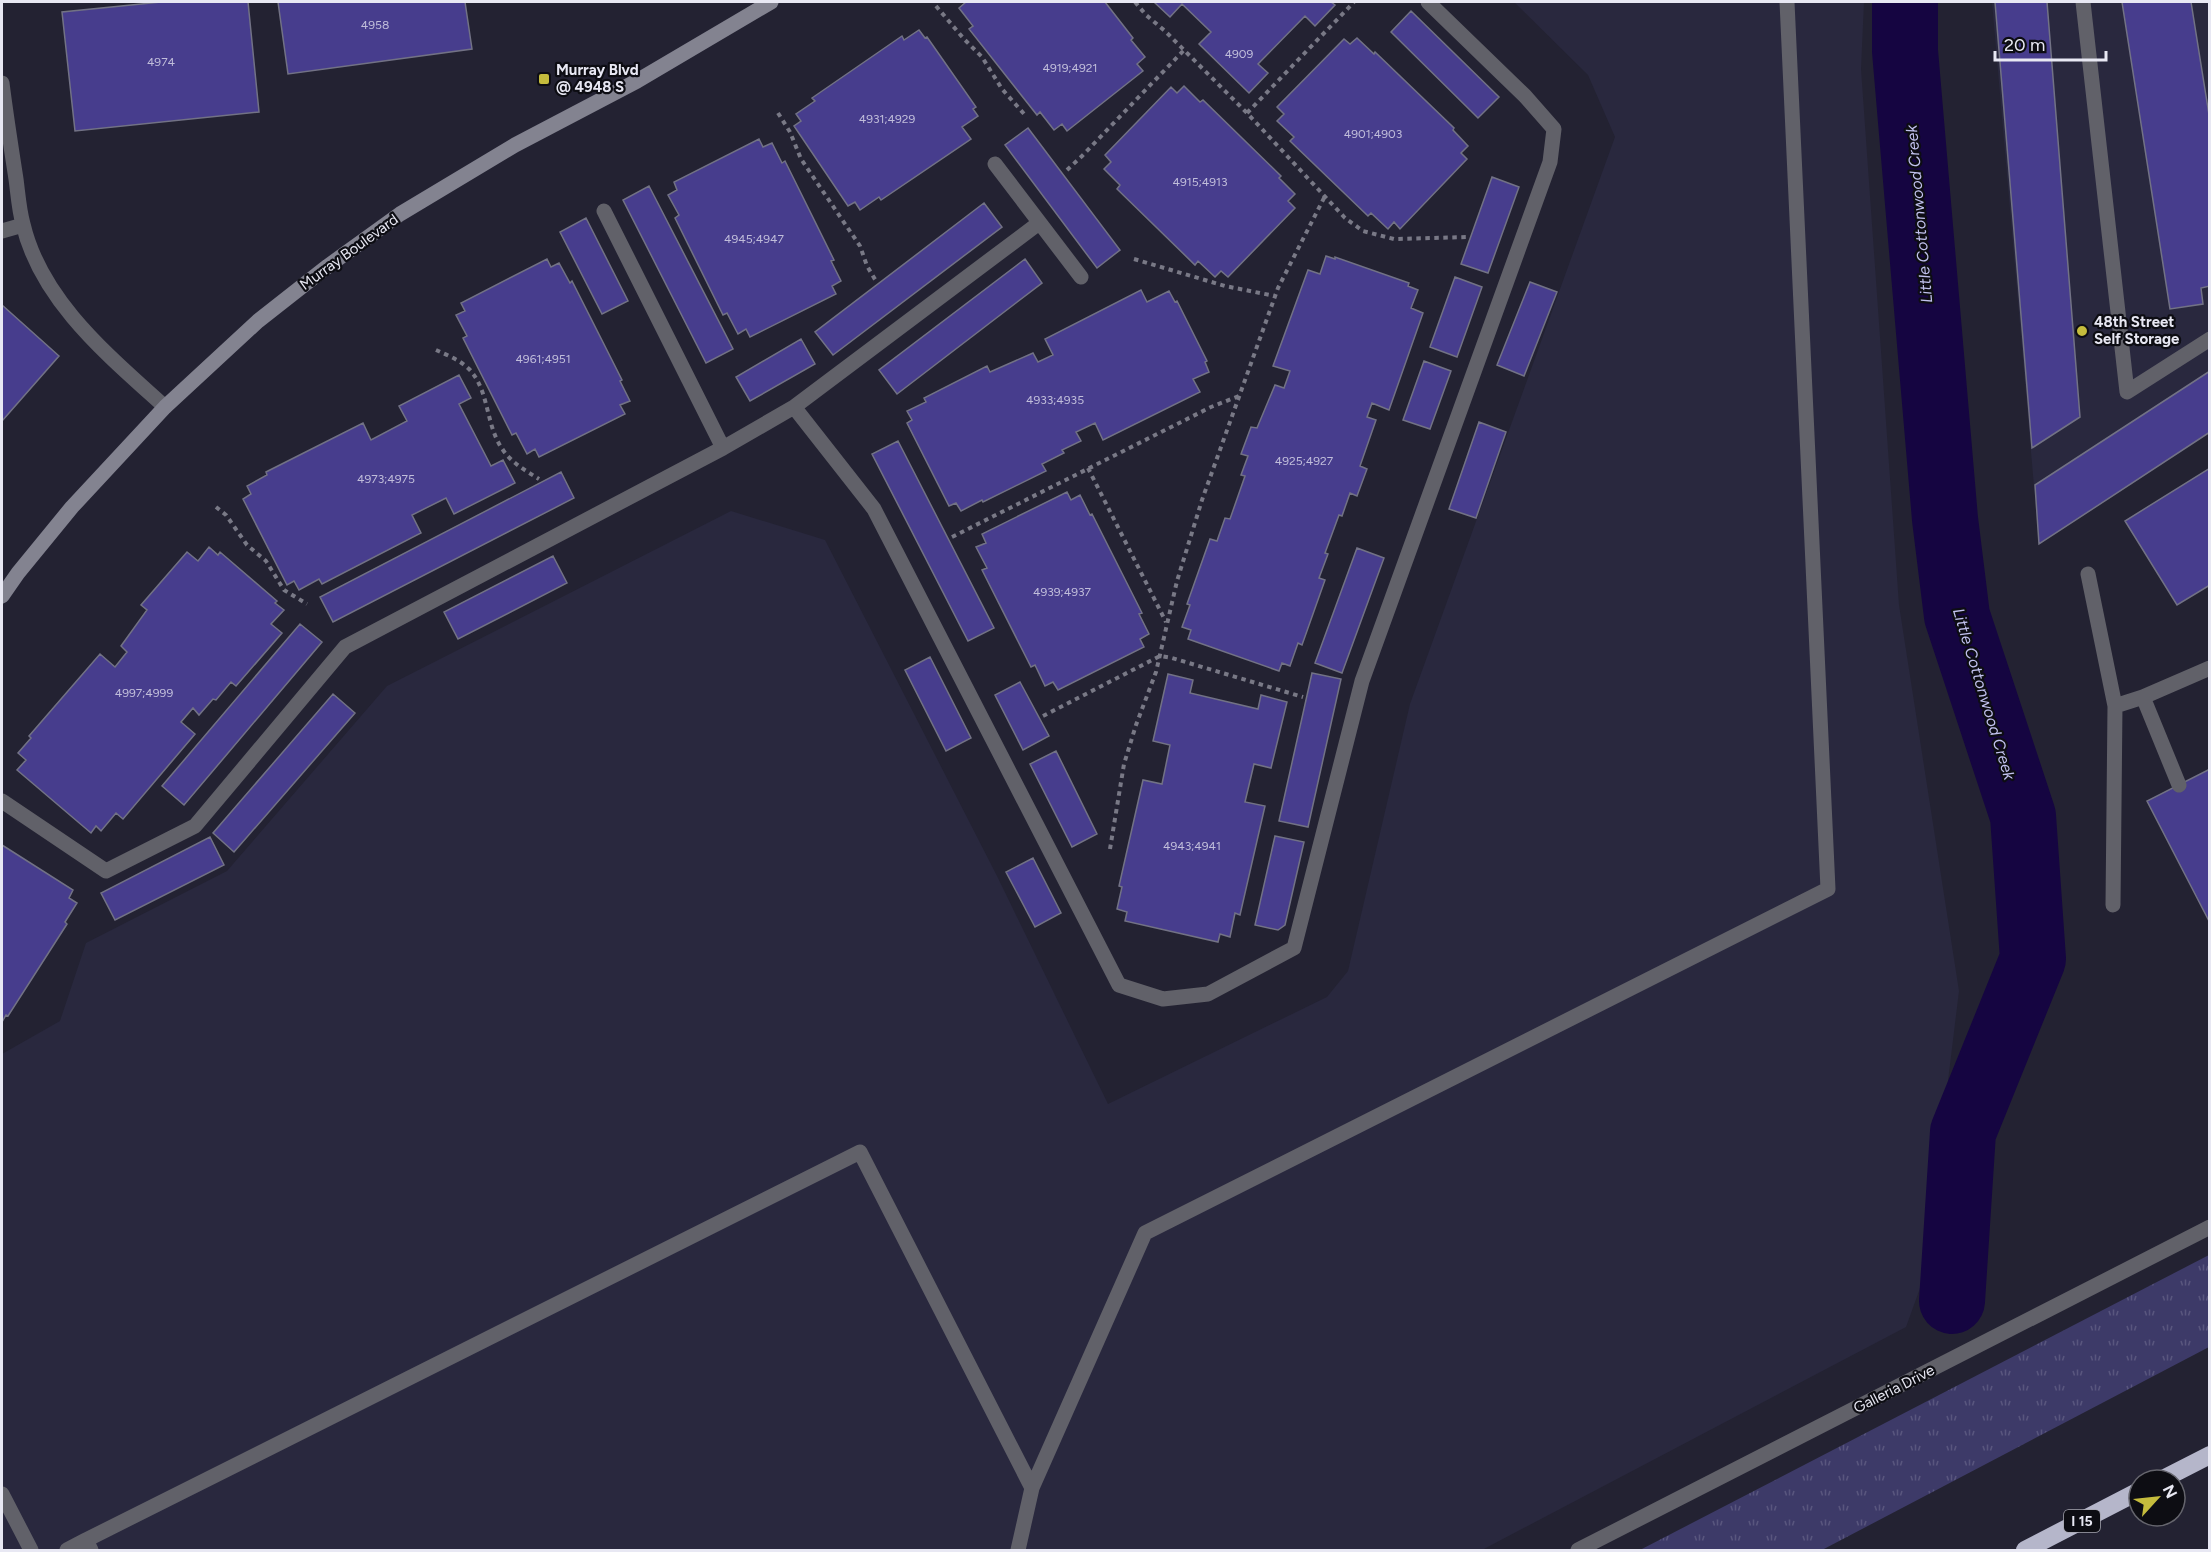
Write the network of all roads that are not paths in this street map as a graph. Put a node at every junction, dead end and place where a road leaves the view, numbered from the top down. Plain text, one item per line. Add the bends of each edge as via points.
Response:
1 (771, 2) edge
2 (1428, 2) edge
3 (1787, 2) edge
4 (2084, 2) edge
5 (2, 83) edge
6 (995, 164) dead end
7 (604, 210) dead end
8 (1040, 223) junction
9 (23, 225) junction
10 (2, 231) edge
11 (1081, 277) dead end
12 (2210, 339) edge
13 (165, 407) junction
14 (794, 407) junction
15 (723, 448) junction
16 (2088, 574) dead end
17 (2, 596) edge
18 (2210, 668) edge
19 (2143, 697) junction
20 (2115, 706) junction
21 (2179, 785) dead end
22 (2, 801) edge
23 (2113, 905) dead end
24 (2210, 1227) edge
25 (2210, 1455) edge
26 (2185, 1468) edge
27 (1032, 1488) junction
28 (2, 1494) edge
29 (2127, 1497) edge
30 (89, 1545) edge
31 (31, 1551) edge
32 (67, 1551) edge
33 (1018, 1551) edge
34 (1578, 1551) edge
35 (2025, 1551) edge

1 - 13 main road, Murray Boulevard via 400,214 258,321
2 - 14 street via 1554,129 1550,162 1362,681 1294,948 1208,994 1163,999 1119,985 874,509
3 - 27 street via 1828,889 1145,1233
4 - 12 street via 2127,392
5 - 9 street
6 - 8 street
7 - 15 street
8 - 11 street
8 - 14 street
9 - 10 street
9 - 13 street via 52,291 113,360
13 - 17 main road, Murray Boulevard via 72,507
14 - 15 street
15 - 22 street via 345,647 195,826 106,871
16 - 20 street
18 - 19 street
19 - 20 street
19 - 21 street
20 - 23 street
24 - 34 street, Galleria Drive
25 - 26 highway
27 - 30 street via 860,1152
27 - 33 street
28 - 31 street
29 - 35 highway, I 15
30 - 32 street

